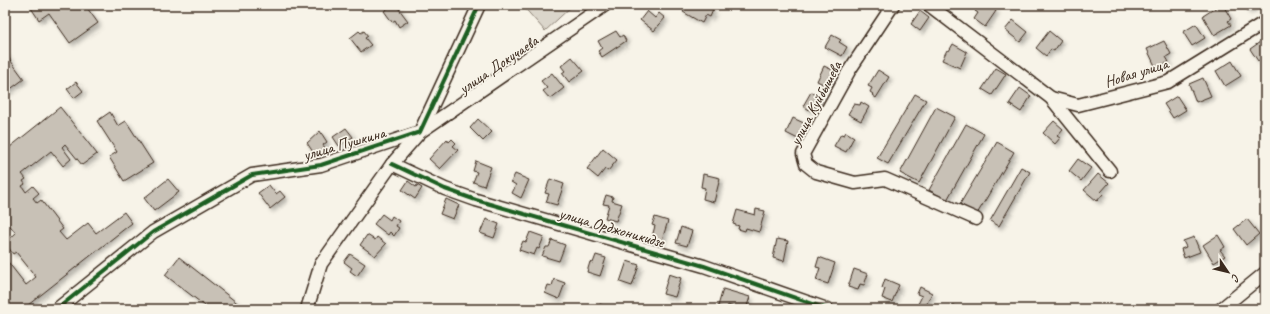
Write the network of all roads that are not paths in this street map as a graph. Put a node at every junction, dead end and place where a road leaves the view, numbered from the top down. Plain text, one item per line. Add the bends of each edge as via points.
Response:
1 (479, 5) edge
2 (605, 5) edge
3 (893, 5) edge
4 (929, 5) edge
5 (1265, 22) edge
6 (1051, 98) junction
7 (420, 132) junction
8 (392, 164) junction
9 (1110, 171) dead end
10 (976, 219) dead end
11 (1265, 273) edge
12 (57, 309) edge
13 (307, 309) edge
14 (827, 309) edge
15 (1221, 309) edge

1 - 7 street
2 - 7 street, улица Докучаева
3 - 10 street, улица Куйбышева via 849,71 803,154 806,164 816,172 855,183 885,179
4 - 6 street
5 - 6 street, Новая улица via 1168,82 1078,105
6 - 9 street
7 - 8 street, улица Докучаева
7 - 12 street, улица Пушкина via 321,165 252,175 153,232
8 - 13 street, улица Докучаева via 321,264
8 - 14 street, улица Орджоникидзе via 445,190 704,266
11 - 15 street

